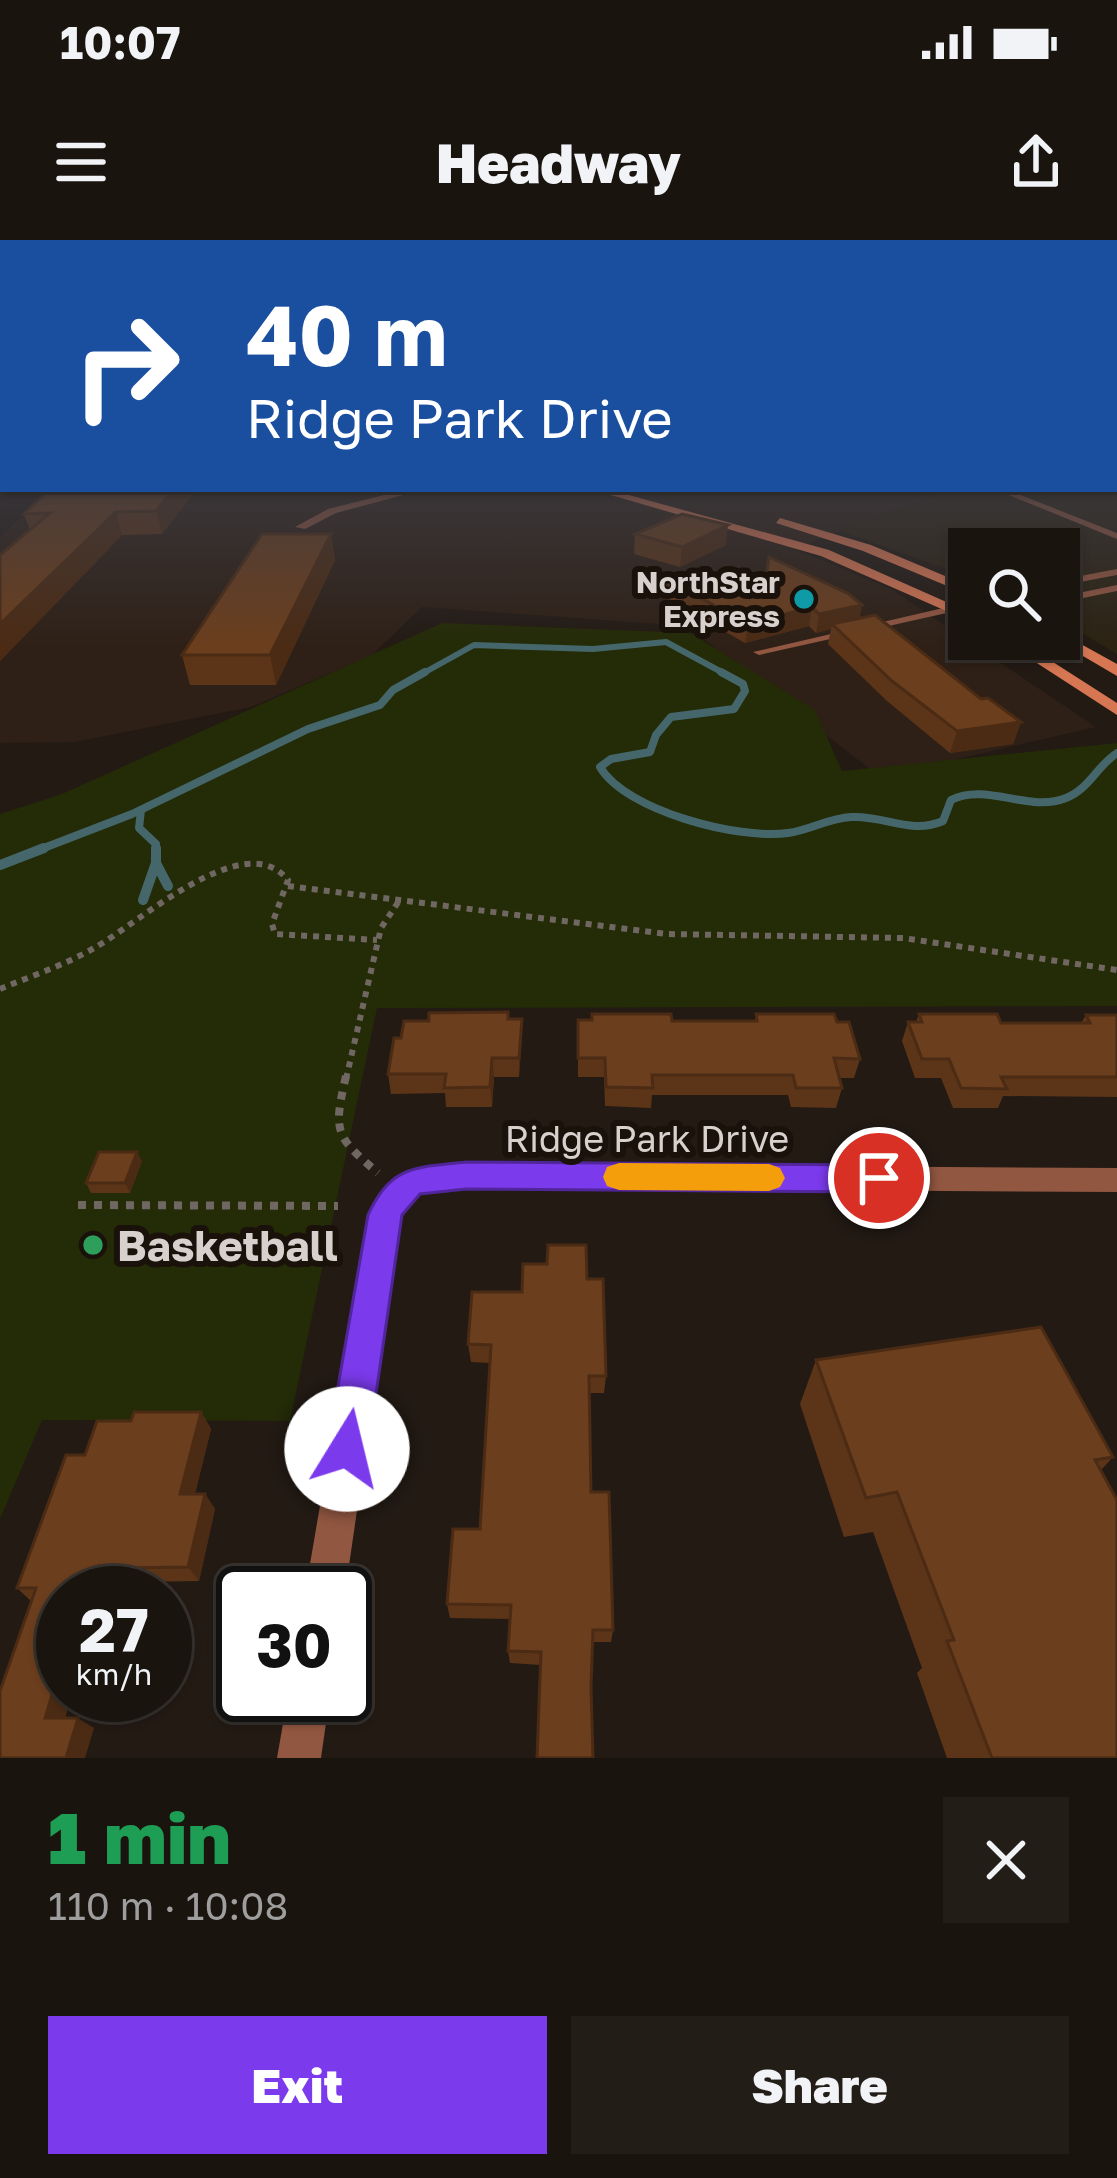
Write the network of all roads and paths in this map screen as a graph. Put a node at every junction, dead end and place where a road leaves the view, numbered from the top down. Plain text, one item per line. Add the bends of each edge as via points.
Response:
1 (357, 505) edge
2 (654, 505) edge
3 (1038, 505) edge
4 (762, 516) dead end
5 (301, 527) dead end
6 (1117, 536) edge
7 (1117, 572) edge
8 (1080, 580) edge
9 (948, 582) edge
10 (1117, 588) edge
11 (1080, 596) edge
12 (948, 603) edge
13 (948, 613) edge
14 (1080, 649) edge
15 (759, 652) dead end
16 (1040, 660) edge
17 (1117, 671) edge
18 (1117, 710) edge
19 (287, 886) junction
20 (399, 901) junction
21 (377, 940) junction
22 (1117, 970) edge
23 (0, 989) edge
24 (1117, 1180) edge
25 (397, 1193) junction
26 (78, 1205) dead end
27 (338, 1206) dead end
28 (329, 1566) edge
29 (305, 1722) edge
30 (299, 1758) edge

1 - 5 street
2 - 12 main road via 786,540
3 - 6 lane
4 - 9 main road
7 - 8 lane
10 - 11 lane
13 - 15 lane
14 - 17 main road
16 - 18 main road
19 - 20 path
19 - 21 path via 275,934
19 - 23 path via 272,867 228,866 93,949
20 - 21 path
20 - 22 path via 667,934 903,938
21 - 25 path via 335,1126
24 - 25 street, Ridge Park Drive via 466,1176 422,1179
25 - 28 street via 385,1215
26 - 27 path
29 - 30 street

